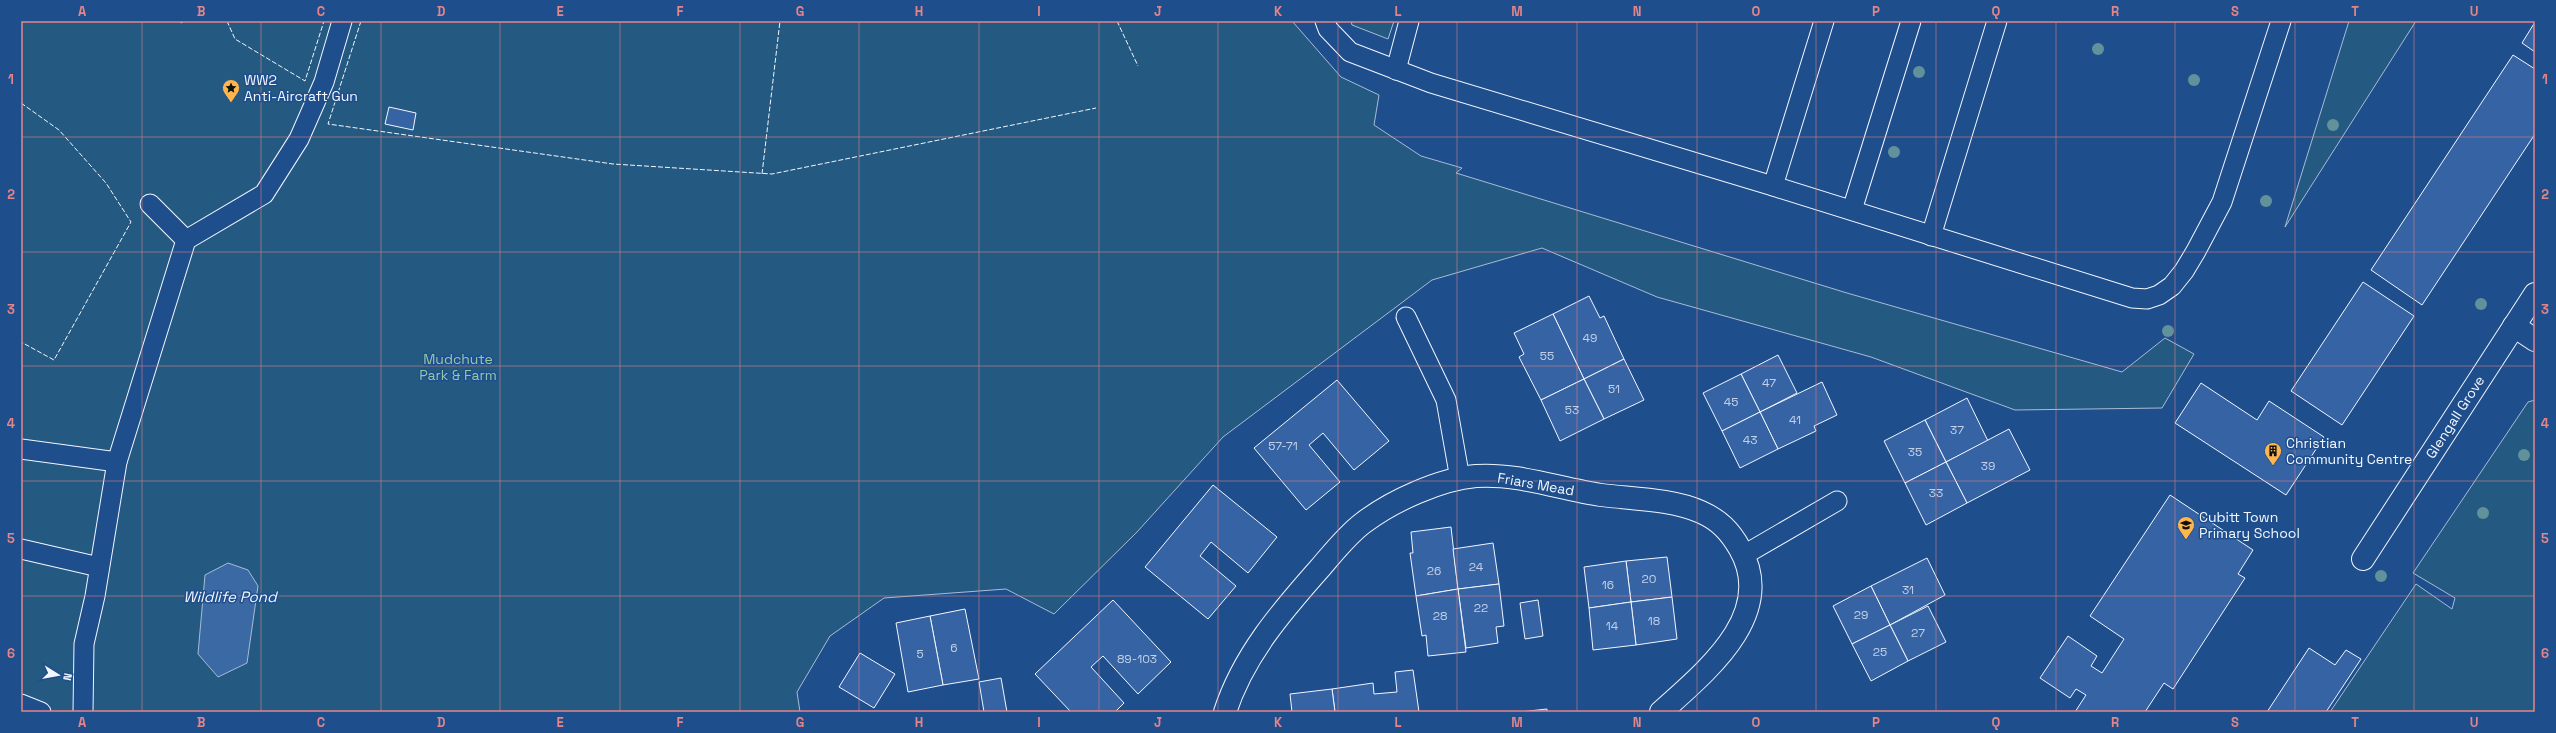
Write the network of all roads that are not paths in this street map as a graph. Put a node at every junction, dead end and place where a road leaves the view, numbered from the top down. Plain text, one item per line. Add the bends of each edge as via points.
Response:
1 (342, 21) edge
2 (1325, 21) edge
3 (1409, 21) edge
4 (1824, 21) edge
5 (1911, 21) edge
6 (1997, 21) edge
7 (2281, 21) edge
8 (1396, 70) junction
9 (1773, 186) junction
10 (150, 204) dead end
11 (1852, 210) junction
12 (1931, 236) junction
13 (186, 240) junction
14 (2535, 294) edge
15 (1406, 317) dead end
16 (2514, 326) junction
17 (2535, 340) edge
18 (21, 449) edge
19 (117, 462) junction
20 (1460, 480) junction
21 (1837, 501) dead end
22 (21, 549) edge
23 (1744, 555) junction
24 (2363, 559) dead end
25 (99, 567) junction
26 (21, 704) edge
27 (41, 712) edge
28 (83, 712) edge
29 (1225, 712) edge
30 (1661, 712) edge

1 - 13 lane via 324,82 299,139 264,194
2 - 8 lane via 1328,29 1350,52
3 - 8 lane
4 - 9 lane
5 - 11 lane
6 - 12 lane
7 - 12 lane via 2222,202 2184,272 2172,286 2159,295 2147,299 2132,298
8 - 9 lane via 1431,83
9 - 11 lane
10 - 13 lane
11 - 12 lane
13 - 19 lane
14 - 16 street, Glengall Grove
15 - 20 lane via 1446,400
16 - 17 street
16 - 24 street, Glengall Grove
18 - 19 lane
19 - 25 lane
20 - 23 street, Friars Mead via 1475,476 1513,478 1559,488 1682,506 1717,520 1731,533
20 - 29 street, Friars Mead via 1422,490 1389,506 1363,523 1342,542 1254,648
21 - 23 lane
22 - 25 lane
23 - 30 street, Friars Mead via 1750,572 1750,588 1748,605 1735,636 1716,662
25 - 28 lane via 84,644
26 - 27 lane

